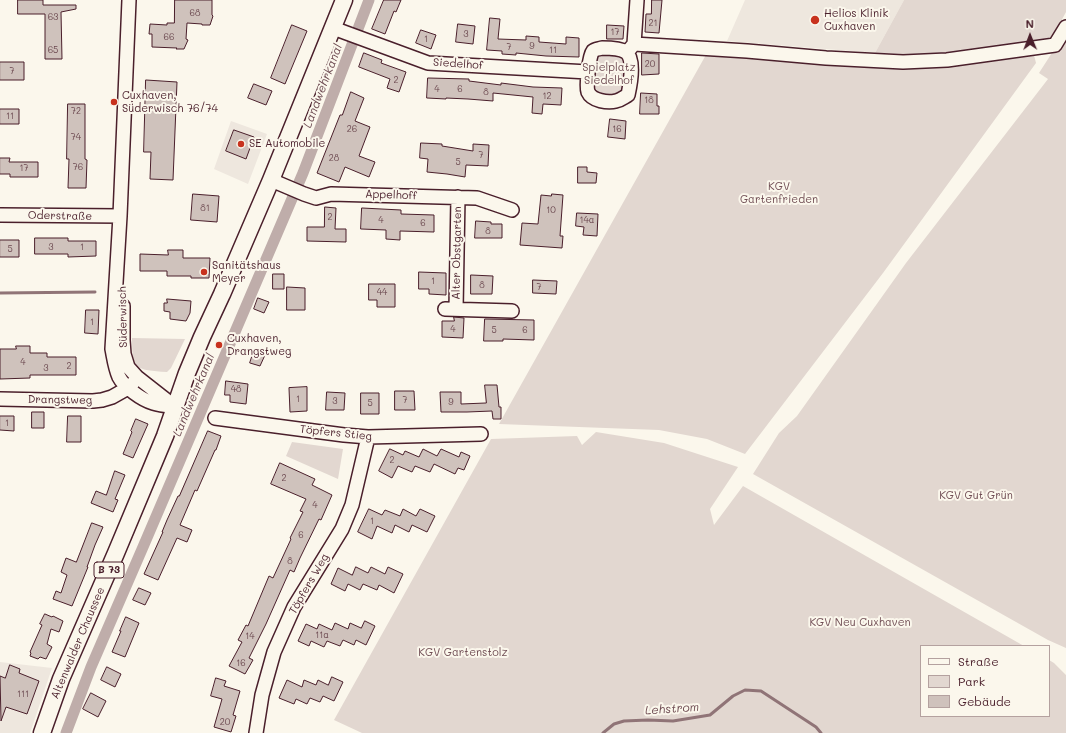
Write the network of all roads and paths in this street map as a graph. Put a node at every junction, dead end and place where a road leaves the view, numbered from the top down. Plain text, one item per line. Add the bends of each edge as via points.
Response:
1 (129, 0) edge
2 (344, 0) edge
3 (637, 0) edge
4 (1066, 27) edge
5 (341, 30) junction
6 (631, 48) junction
7 (588, 72) junction
8 (271, 180) junction
9 (458, 197) junction
10 (512, 210) dead end
11 (0, 215) edge
12 (120, 216) junction
13 (512, 311) dead end
14 (137, 377) junction
15 (128, 388) junction
16 (0, 399) edge
17 (175, 407) junction
18 (215, 418) dead end
19 (481, 434) dead end
20 (368, 437) junction
21 (42, 733) edge
22 (256, 733) edge

1 - 12 street, Süderwisch
2 - 5 main road, Altenwalder Chaussee / B 73
3 - 6 street
4 - 6 street via 1055,45 947,60 903,62 747,51
5 - 7 street, Siedelhof via 428,63
5 - 8 main road, Altenwalder Chaussee / B 73
6 - 7 street via 594,50
6 - 7 street via 630,88 628,95 621,99 605,101 591,96 588,91
8 - 9 street, Appelhoff via 316,198 331,194
8 - 17 main road, Altenwalder Chaussee / B 73 via 202,337
9 - 10 street, Appelhoff via 477,198
9 - 13 street, Alter Obstgarten via 450,309
11 - 12 street, Oderstraße
12 - 14 street, Süderwisch via 124,354 128,367
12 - 15 street, Süderwisch via 112,349 114,364
14 - 15 street, Drangstweg
14 - 17 street, Süderwisch
15 - 16 street, Drangstweg via 102,400
15 - 17 street, Süderwisch via 145,400
17 - 21 main road, Altenwalder Chaussee / B 73 via 119,546 61,679
18 - 20 street, Töpfers Stieg
19 - 20 street, Töpfers Stieg
20 - 22 street, Töpfers Weg via 352,505 342,529 294,607 274,652 262,695

